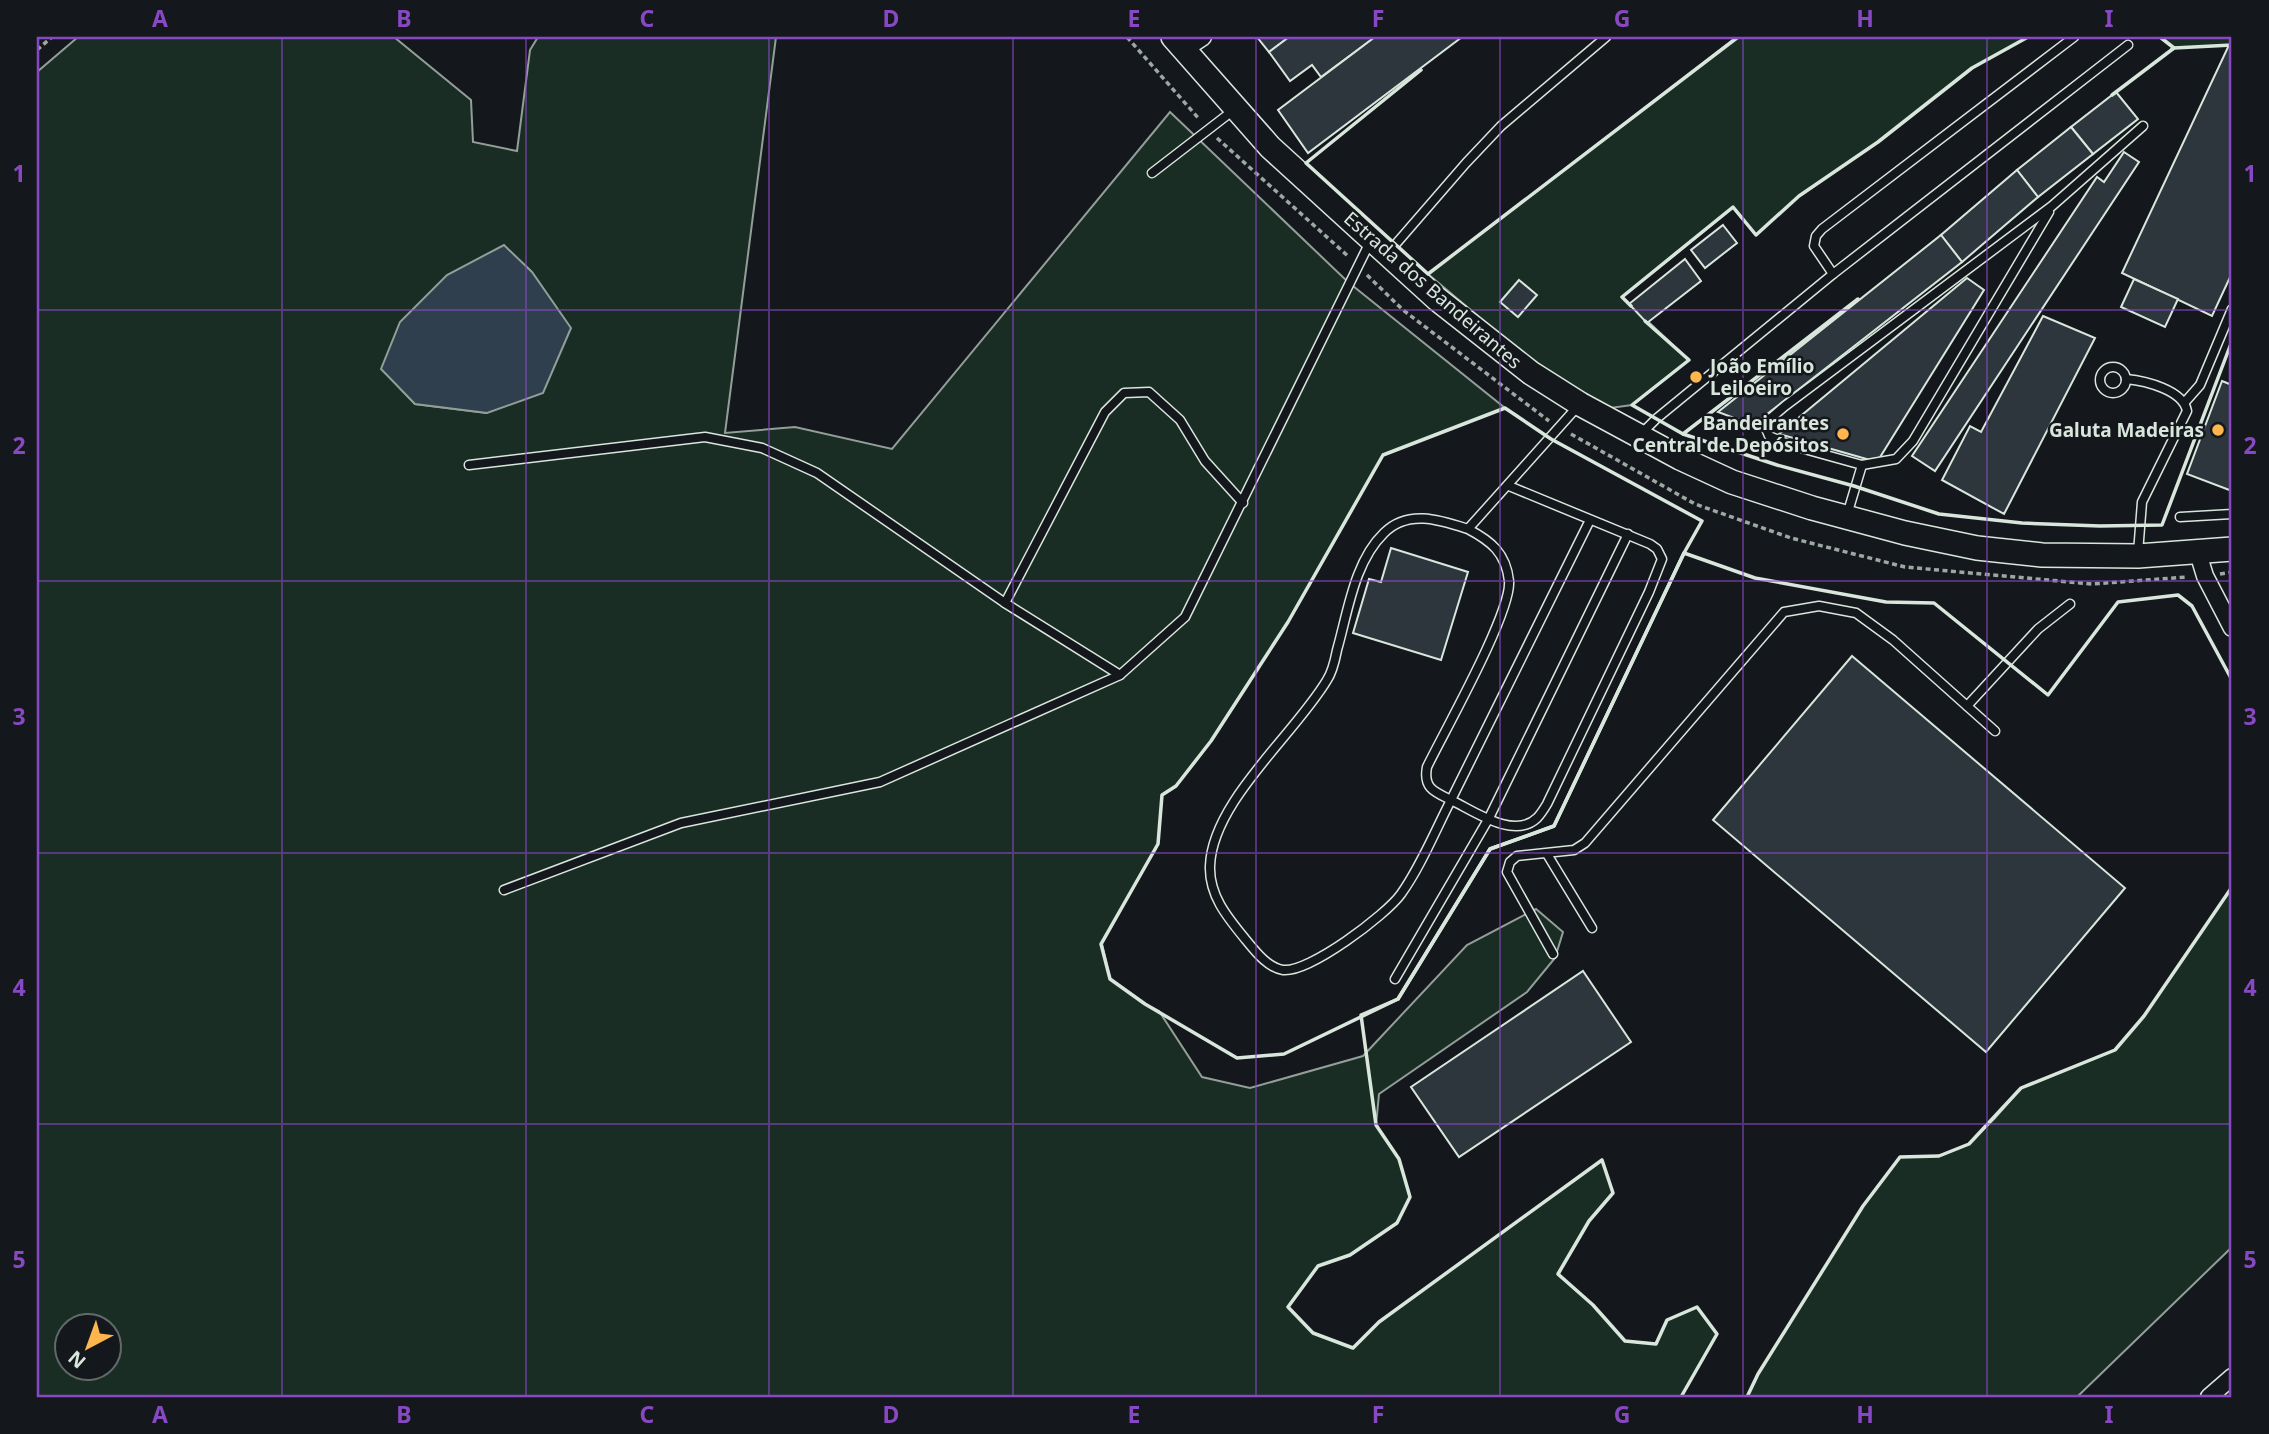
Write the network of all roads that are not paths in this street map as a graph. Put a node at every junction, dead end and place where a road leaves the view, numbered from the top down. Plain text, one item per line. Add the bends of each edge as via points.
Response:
1 (1606, 37) edge
2 (2074, 37) edge
3 (1187, 41) edge
4 (2128, 45) dead end
5 (1236, 108) junction
6 (2143, 126) dead end
7 (1152, 173) dead end
8 (2052, 206) junction
9 (1379, 247) junction
10 (1833, 274) junction
11 (2232, 309) edge
12 (2126, 379) dead end
13 (2185, 402) junction
14 (1580, 404) junction
15 (1639, 437) junction
16 (469, 465) dead end
17 (1862, 466) junction
18 (1508, 486) junction
19 (1243, 503) junction
20 (2232, 514) edge
21 (2180, 517) dead end
22 (1846, 518) junction
23 (1590, 520) junction
24 (1468, 530) junction
25 (1628, 534) junction
26 (2232, 549) edge
27 (2198, 552) junction
28 (2137, 556) junction
29 (1005, 603) junction
30 (2070, 604) dead end
31 (2232, 628) edge
32 (1120, 675) junction
33 (1967, 706) junction
34 (1995, 732) dead end
35 (1451, 800) junction
36 (1489, 818) junction
37 (1547, 854) junction
38 (504, 890) dead end
39 (1592, 928) dead end
40 (1553, 954) dead end
41 (1395, 979) dead end
42 (2232, 1377) edge
43 (2208, 1397) edge

1 - 9 lane via 1501,126
2 - 10 lane via 1822,229 1814,246
3 - 5 main road, Estrada dos Bandeirantes
4 - 10 lane
5 - 7 lane
5 - 9 main road, Estrada dos Bandeirantes via 1270,147
6 - 8 lane
8 - 17 lane via 1913,441 1896,458
8 - 17 lane via 1764,424 1769,436 1790,445
9 - 14 main road, Estrada dos Bandeirantes via 1531,373
9 - 19 lane via 1358,265
10 - 15 lane
11 - 13 lane via 2200,385
12 - 13 lane
13 - 28 lane via 2188,411 2142,502
14 - 15 main road, Estrada dos Bandeirantes
14 - 18 lane
15 - 22 main road, Estrada dos Bandeirantes via 1732,482
16 - 29 lane via 705,437 762,448 817,473
17 - 22 lane
18 - 23 lane
18 - 24 lane
19 - 29 lane via 1205,461 1180,420 1149,393 1124,393 1105,412
19 - 32 lane via 1185,617
20 - 21 lane
22 - 28 main road, Estrada dos Bandeirantes via 1977,548 2042,555
23 - 25 lane
23 - 35 lane
24 - 35 lane via 1499,551 1509,582 1495,630 1424,778
24 - 35 lane via 1419,517 1399,522 1371,548 1354,589 1330,676 1223,822 1211,853 1214,894 1230,921 1272,966 1284,970 1309,962 1360,932 1401,894
25 - 36 lane
25 - 36 lane via 1657,549 1660,569 1547,804 1537,818 1519,827
26 - 27 main road, Estrada dos Bandeirantes
27 - 28 main road, Estrada dos Bandeirantes
27 - 31 street
29 - 32 lane
30 - 33 lane via 2038,629
32 - 38 lane via 880,782 681,823
33 - 34 lane
33 - 37 lane via 1856,613 1819,606 1784,612 1585,843 1574,850
35 - 36 lane
36 - 41 lane
37 - 39 lane
37 - 40 lane via 1517,856 1507,873
42 - 43 street

